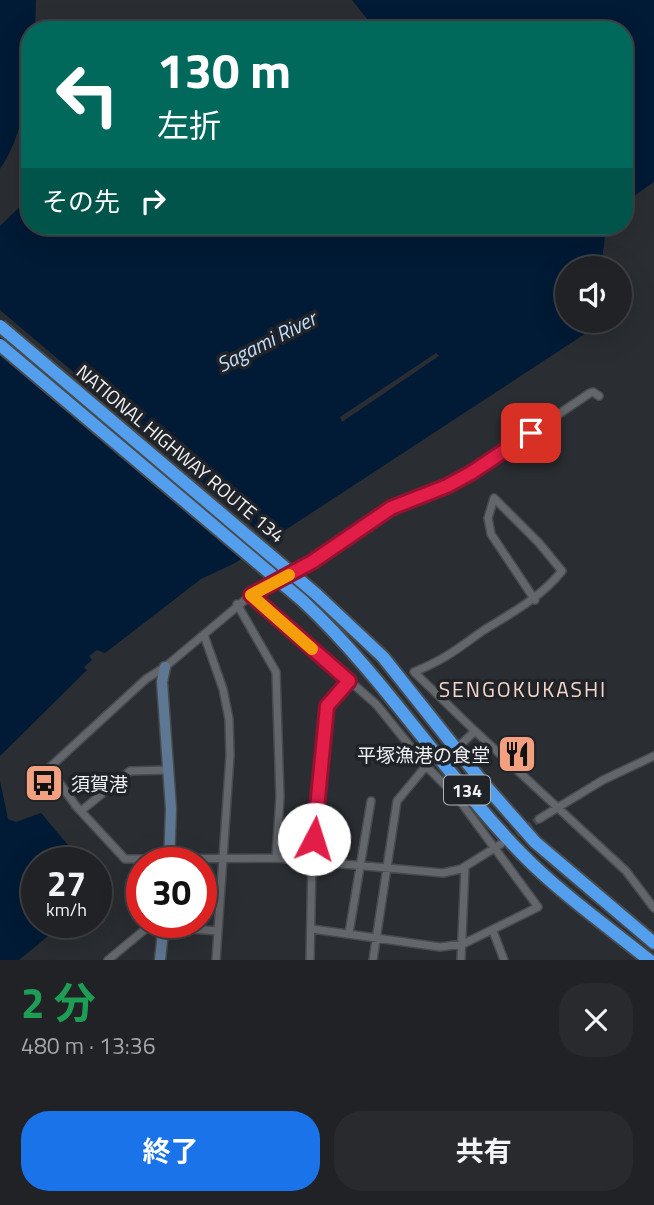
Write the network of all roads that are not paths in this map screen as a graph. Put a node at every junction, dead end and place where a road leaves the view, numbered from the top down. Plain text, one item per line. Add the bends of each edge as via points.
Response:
1 (0, 326) edge
2 (0, 345) edge
3 (599, 396) dead end
4 (251, 595) junction
5 (535, 600) junction
6 (237, 604) junction
7 (204, 635) junction
8 (165, 667) junction
9 (349, 681) junction
10 (475, 731) junction
11 (456, 749) junction
12 (654, 756) edge
13 (426, 766) junction
14 (168, 770) junction
15 (372, 801) dead end
16 (559, 807) junction
17 (81, 811) junction
18 (539, 819) tunnel mouth
19 (169, 847) edge
20 (497, 847) junction
21 (217, 858) edge
22 (223, 858) junction
23 (276, 858) junction
24 (126, 859) edge
25 (312, 860) junction
26 (362, 864) junction
27 (388, 867) junction
28 (465, 867) junction
29 (654, 908) edge
30 (312, 929) junction
31 (218, 931) joint
32 (493, 931) junction
33 (349, 933) junction
34 (140, 938) edge
35 (160, 938) edge
36 (377, 938) junction
37 (654, 943) edge
38 (463, 944) junction
39 (108, 960) edge
40 (160, 960) edge
41 (216, 960) edge
42 (310, 960) edge
43 (373, 960) edge
44 (461, 960) edge
45 (504, 960) edge
46 (649, 960) edge

1 - 11 highway, NATIONAL HIGHWAY ROUTE 134 / 134, bridge via 316,594 383,657
2 - 46 highway, NATIONAL HIGHWAY ROUTE 134 / 134, bridge via 303,601 367,666 524,856
3 - 4 street via 590,393 471,473 391,508 312,562
4 - 6 street
4 - 9 street
5 - 5 street via 562,571 494,498 488,518 491,534
5 - 10 street via 456,653 414,672
6 - 7 street
6 - 23 street via 276,672 280,783
7 - 8 street
7 - 22 street via 229,719
8 - 14 street
8 - 17 street via 49,768
9 - 13 street via 376,704
9 - 25 street via 327,706
10 - 11 street
10 - 16 street
11 - 37 highway, NATIONAL HIGHWAY ROUTE 134 / 134 via 535,842
12 - 16 street
13 - 20 street
13 - 27 street via 397,801
14 - 17 street via 130,771
14 - 19 street
15 - 26 street
16 - 18 street
16 - 29 street via 626,871
17 - 24 street
20 - 28 street
20 - 32 street via 538,907
21 - 22 street
22 - 23 street
22 - 31 street
23 - 25 street
25 - 26 street
25 - 30 street
26 - 27 street
26 - 33 street
27 - 28 street via 443,873
27 - 36 street
28 - 38 street
30 - 33 street
30 - 42 street
31 - 41 street
32 - 38 street
32 - 45 street
33 - 36 street
34 - 39 street
35 - 40 street
36 - 38 street via 440,947
36 - 43 street
38 - 44 street

